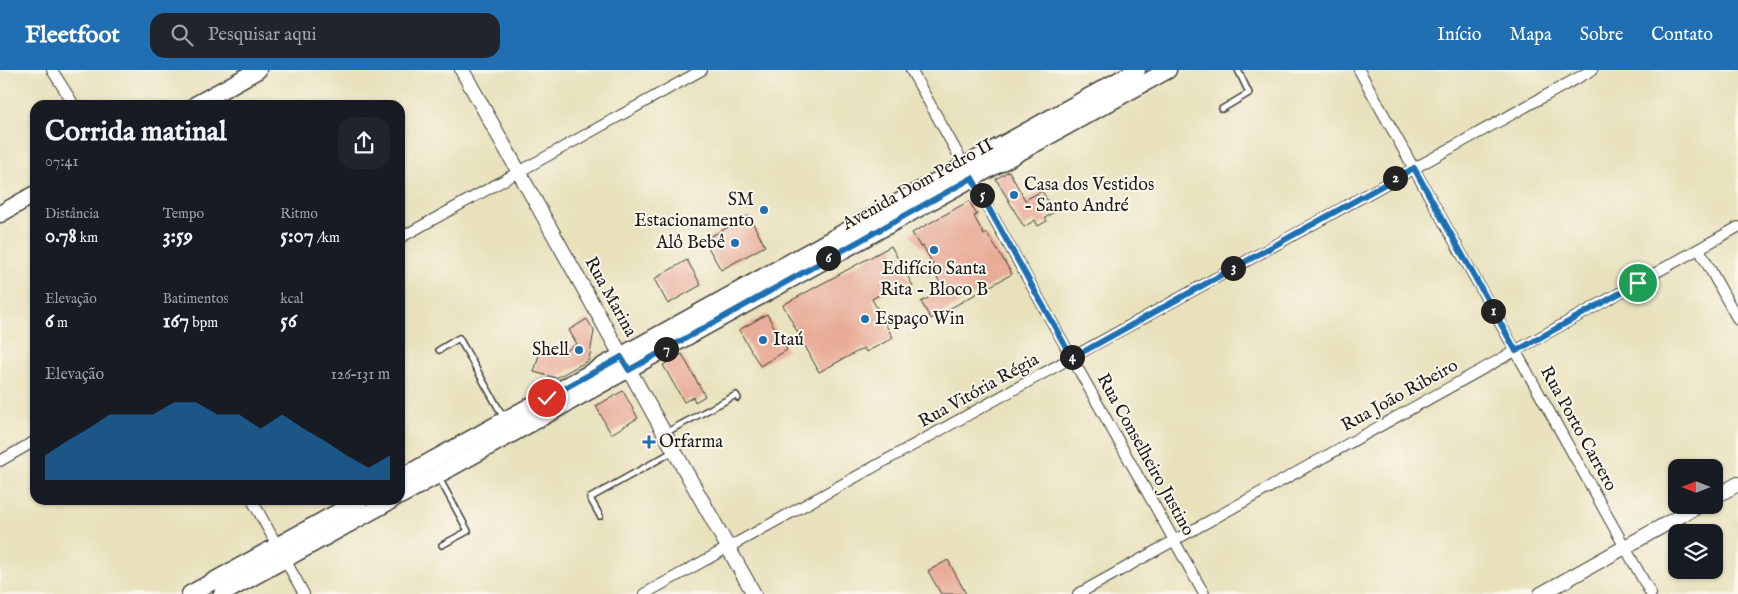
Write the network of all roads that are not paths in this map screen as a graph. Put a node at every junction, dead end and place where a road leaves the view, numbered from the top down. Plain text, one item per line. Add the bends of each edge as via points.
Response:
1 (52, 70) edge
2 (258, 70) edge
3 (462, 70) edge
4 (702, 70) edge
5 (911, 70) edge
6 (1137, 70) edge
7 (1168, 70) edge
8 (1238, 70) edge
9 (1359, 70) edge
10 (1592, 70) edge
11 (71, 100) edge
12 (204, 100) edge
13 (1222, 109) dead end
14 (1414, 168) junction
15 (968, 171) junction
16 (519, 172) junction
17 (30, 197) edge
18 (0, 214) edge
19 (1738, 227) edge
20 (405, 235) edge
21 (1699, 249) junction
22 (1738, 320) edge
23 (439, 350) dead end
24 (1516, 351) junction
25 (1072, 358) junction
26 (625, 363) junction
27 (738, 398) dead end
28 (506, 420) junction
29 (664, 433) junction
30 (30, 444) edge
31 (674, 451) junction
32 (0, 461) edge
33 (405, 475) edge
34 (437, 475) junction
35 (1738, 484) edge
36 (1723, 492) edge
37 (405, 493) edge
38 (255, 505) edge
39 (352, 505) edge
40 (381, 505) edge
41 (1684, 514) edge
42 (600, 516) dead end
43 (1174, 541) junction
44 (442, 546) dead end
45 (1624, 547) junction
46 (728, 548) junction
47 (281, 552) junction
48 (190, 594) edge
49 (222, 594) edge
50 (304, 594) edge
51 (644, 594) edge
52 (754, 594) edge
53 (1078, 594) edge
54 (1204, 594) edge
55 (1540, 594) edge
56 (1651, 594) edge

1 - 11 street
2 - 12 main road
3 - 16 street, Rua Marina
4 - 16 street
5 - 15 street, Rua Conselheiro Justino
6 - 15 main road, Avenida Dom Pedro II
7 - 15 main road, Avenida Dom Pedro II
8 - 13 lane via 1249,93
9 - 14 street, Rua Porto Carrero
10 - 14 street, Rua Vitória Régia
14 - 24 street, Rua Porto Carrero
14 - 25 street, Rua Vitória Régia
15 - 25 street, Rua Conselheiro Justino
15 - 26 main road, Avenida Dom Pedro II
16 - 20 street
16 - 26 street, Rua Marina
17 - 18 main road
19 - 21 street, Rua João Ribeiro
21 - 22 street
21 - 24 street, Rua João Ribeiro
23 - 28 lane via 459,338
24 - 43 street, Rua João Ribeiro
24 - 45 street, Rua Porto Carrero
25 - 43 street, Rua Conselheiro Justino
25 - 46 street, Rua Vitória Régia
26 - 28 main road, Avenida Dom Pedro II
26 - 29 street, Rua Marina
26 - 34 main road, Avenida Dom Pedro II
27 - 29 lane via 736,395
28 - 33 main road, Avenida Dom Pedro II
29 - 31 street, Rua Marina
30 - 32 street
31 - 42 lane via 590,498
31 - 46 street, Rua Marina
34 - 37 main road, Avenida Dom Pedro II
34 - 44 lane via 468,531
35 - 36 street
38 - 47 street
39 - 47 main road
40 - 47 main road
41 - 45 street
43 - 53 street, Rua João Ribeiro
43 - 54 street, Rua Conselheiro Justino
45 - 55 street
45 - 56 street, Rua Porto Carrero
46 - 51 street, Rua Vitória Régia
46 - 52 street, Rua Marina
47 - 48 main road
47 - 49 main road
47 - 50 street

